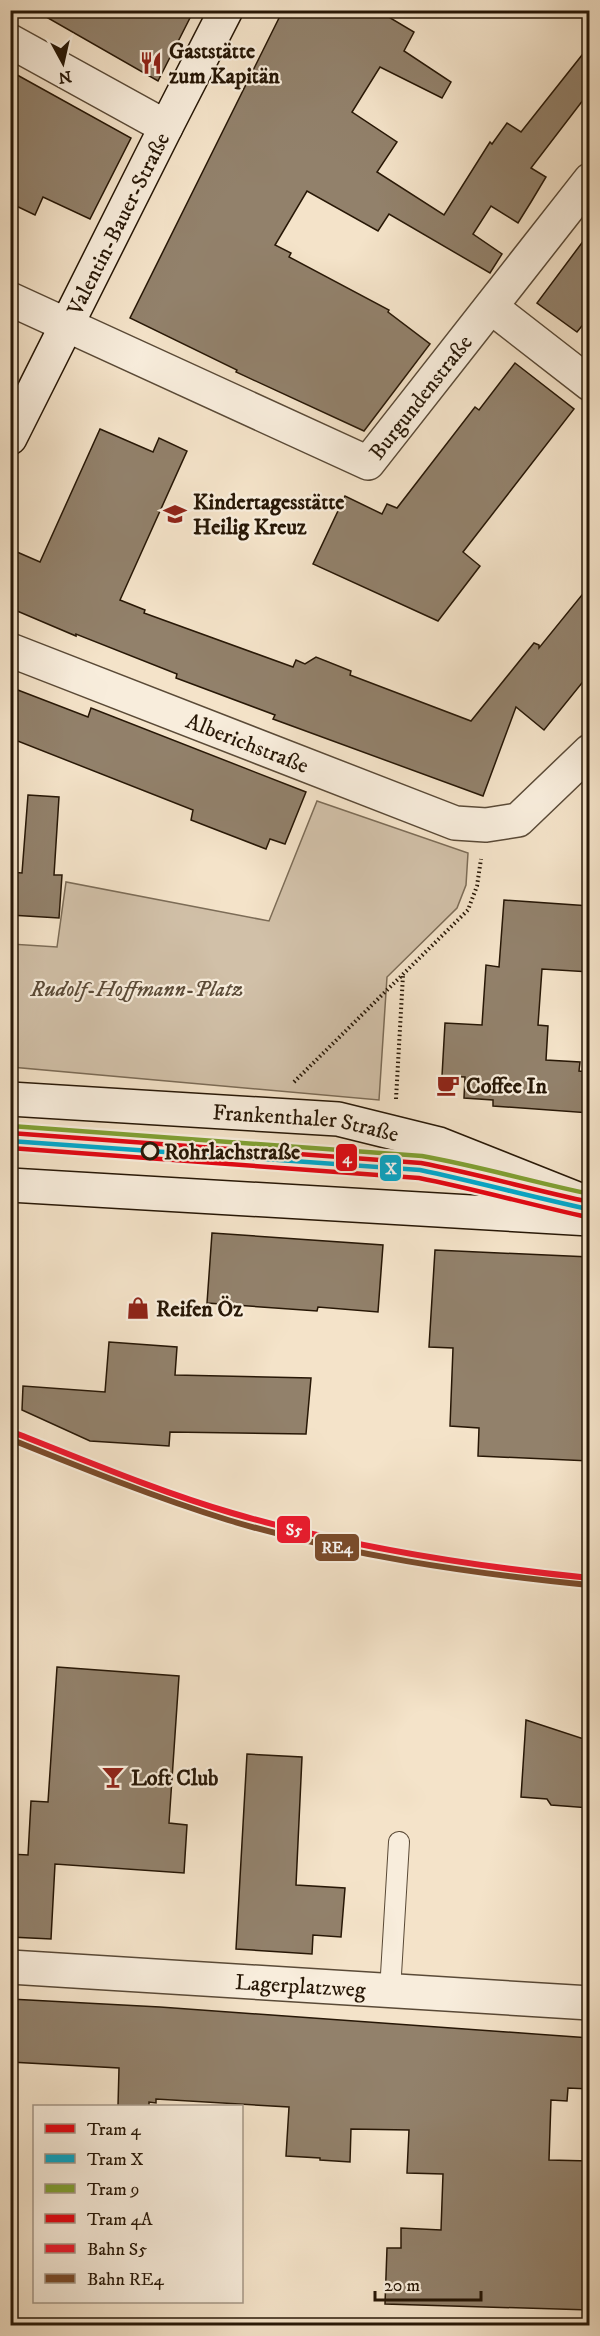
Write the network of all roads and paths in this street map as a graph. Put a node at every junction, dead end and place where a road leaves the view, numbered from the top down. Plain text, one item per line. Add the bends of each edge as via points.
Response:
1 (226, 10) edge
2 (10, 41) edge
3 (166, 127) junction
4 (590, 180) edge
5 (10, 299) edge
6 (491, 307) junction
7 (66, 325) junction
8 (590, 384) edge
9 (10, 438) edge
10 (10, 650) edge
11 (590, 751) edge
12 (486, 825) junction
13 (403, 974) junction
14 (288, 1088) dead end
15 (10, 1099) edge
16 (396, 1109) dead end
17 (10, 1185) edge
18 (590, 1204) edge
19 (590, 1219) edge
20 (399, 1842) dead end
21 (10, 1967) edge
22 (390, 1991) junction
23 (590, 2003) edge

1 - 3 street, Valentin-Bauer-Straße
2 - 3 street
3 - 7 street, Valentin-Bauer-Straße
4 - 6 street, Burgundenstraße
5 - 7 street
6 - 7 street, Burgundenstraße via 368,464
6 - 8 street
7 - 9 street, Valentin-Bauer-Straße
10 - 12 street, Alberichstraße via 455,823
11 - 12 street, Alberichstraße via 518,820
12 - 13 path via 477,886 468,910
13 - 14 path
13 - 16 path
15 - 18 street, Frankenthaler Straße via 338,1119 439,1144
17 - 19 street
20 - 22 lane
21 - 22 street, Lagerplatzweg
22 - 23 street, Lagerplatzweg

